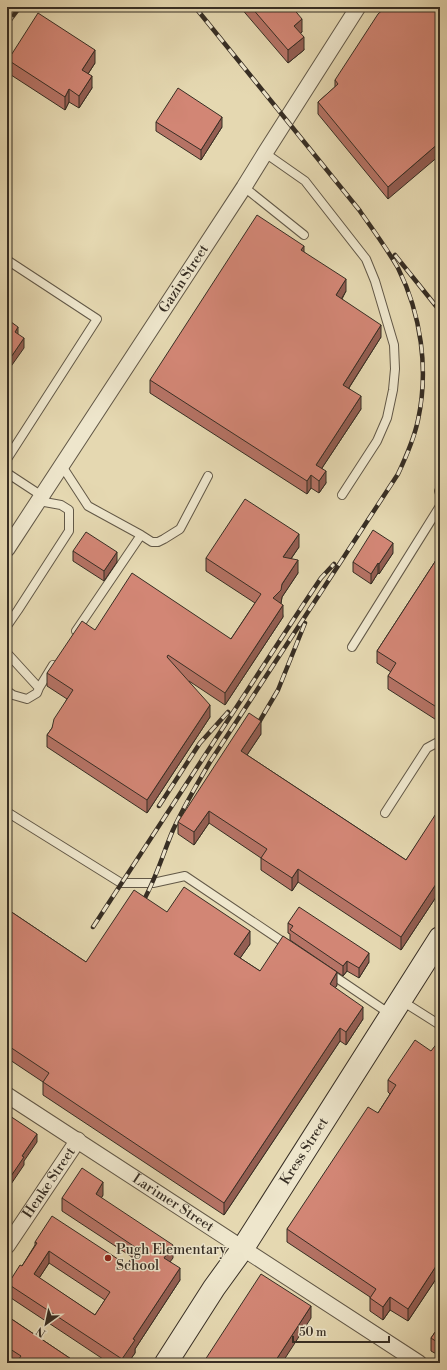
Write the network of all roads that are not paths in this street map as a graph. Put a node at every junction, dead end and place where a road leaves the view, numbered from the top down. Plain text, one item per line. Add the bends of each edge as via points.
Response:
1 (358, 7) edge
2 (265, 153) junction
3 (244, 187) junction
4 (304, 235) dead end
5 (7, 260) edge
6 (7, 459) edge
7 (62, 466) junction
8 (7, 473) edge
9 (208, 476) dead end
10 (440, 490) edge
11 (440, 494) edge
12 (342, 495) dead end
13 (40, 498) junction
14 (440, 506) edge
15 (141, 535) junction
16 (7, 549) edge
17 (7, 626) edge
18 (72, 638) edge
19 (352, 647) dead end
20 (7, 653) edge
21 (58, 657) edge
22 (39, 688) junction
23 (7, 691) edge
24 (440, 741) edge
25 (7, 812) edge
26 (385, 813) dead end
27 (440, 938) edge
28 (295, 950) edge
29 (321, 968) edge
30 (395, 1007) junction
31 (440, 1025) edge
32 (7, 1095) edge
33 (78, 1140) junction
34 (7, 1246) edge
35 (243, 1248) junction
36 (403, 1358) edge
37 (166, 1363) edge
38 (420, 1363) edge

1 - 2 street, Gazin Street
2 - 3 street, Gazin Street
2 - 12 lane via 305,181 366,259 394,345 394,390 387,418 377,441
3 - 4 lane
3 - 7 street, Gazin Street
5 - 6 lane via 97,319
7 - 13 street, Gazin Street
7 - 15 lane via 88,506
8 - 13 lane
9 - 15 lane via 180,529 158,542 152,542
10 - 11 lane
13 - 16 street, Gazin Street
13 - 17 lane via 69,510 69,531
14 - 19 lane
15 - 18 lane
20 - 22 lane
21 - 22 lane
22 - 23 lane via 37,693 27,699
24 - 26 lane via 427,748
25 - 28 lane via 121,883 153,882 185,876
27 - 30 street, Kress Street
29 - 30 lane
30 - 31 lane
30 - 35 street, Kress Street
32 - 33 street, Larimer Street
33 - 34 street, Henke Street
33 - 35 street, Larimer Street
35 - 36 street, Larimer Street
35 - 37 street, Kress Street
36 - 38 street, Larimer Street

